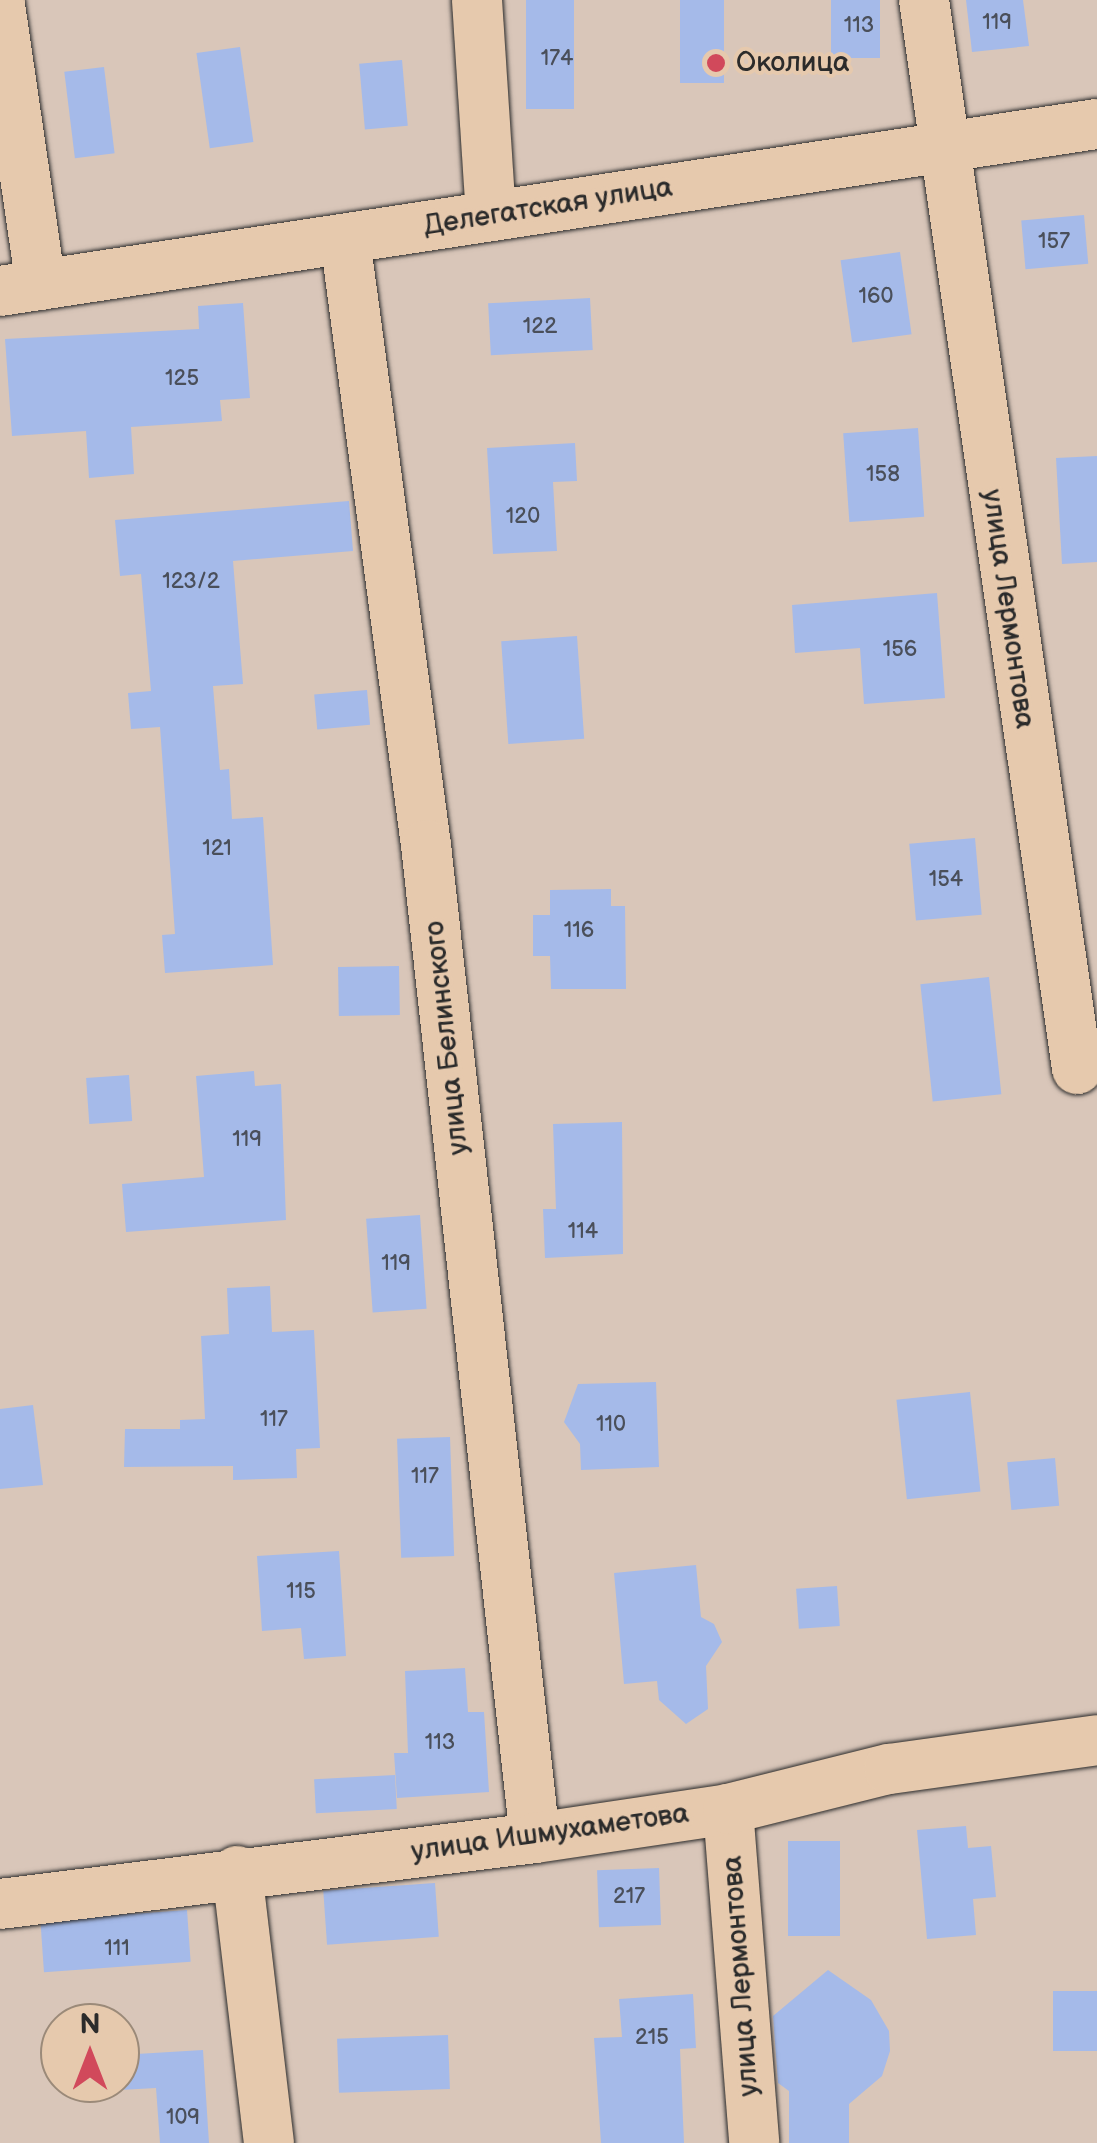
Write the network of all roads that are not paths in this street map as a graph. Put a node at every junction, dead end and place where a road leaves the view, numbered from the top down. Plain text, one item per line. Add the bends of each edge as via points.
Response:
1 (477, 0) edge
2 (924, 0) edge
3 (0, 4) edge
4 (1097, 124) edge
5 (940, 148) junction
6 (491, 215) junction
7 (345, 240) junction
8 (21, 288) edge
9 (1077, 1069) dead end
10 (1097, 1740) edge
11 (728, 1808) junction
12 (534, 1838) junction
13 (238, 1872) junction
14 (0, 1904) edge
15 (269, 2143) edge
16 (754, 2143) edge

1 - 6 street
2 - 5 street, улица Лермонтова
3 - 8 street
4 - 5 street, Делегатская улица
5 - 6 street, Делегатская улица
5 - 9 street, улица Лермонтова
6 - 7 street, Делегатская улица
7 - 8 street, Делегатская улица
7 - 12 street, улица Белинского via 426,845
10 - 11 street, улица Ишмухаметова via 889,1769
11 - 12 street, улица Ишмухаметова
11 - 16 street, улица Лермонтова
12 - 13 street, улица Ишмухаметова
13 - 14 street, улица Ишмухаметова
13 - 15 street

